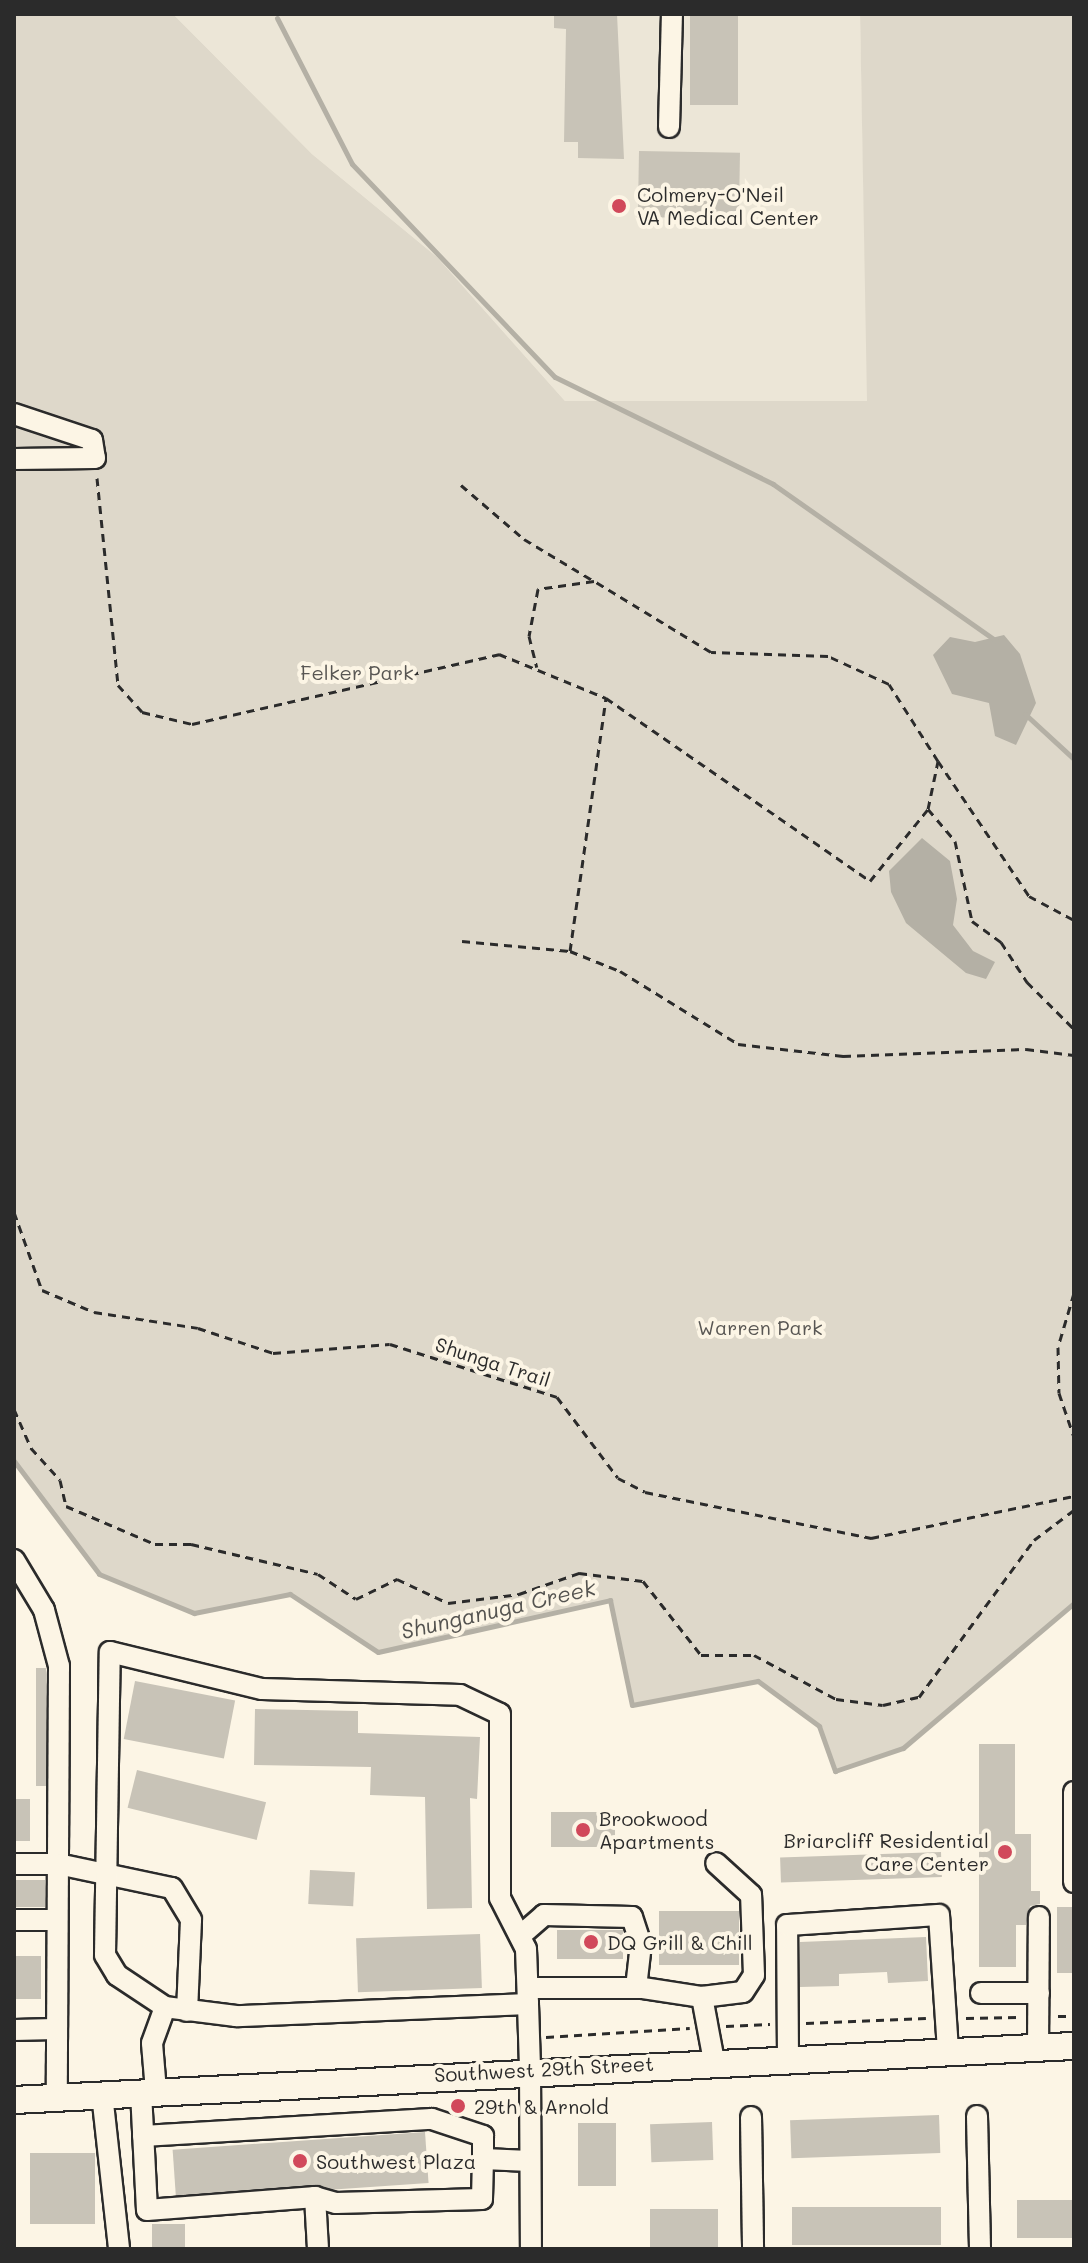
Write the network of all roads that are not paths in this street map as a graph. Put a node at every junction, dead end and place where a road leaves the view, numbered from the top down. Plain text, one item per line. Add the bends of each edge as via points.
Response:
1 (672, 14) edge
2 (669, 127) dead end
3 (14, 414) edge
4 (14, 459) edge
5 (14, 1560) edge
6 (1074, 1792) edge
7 (716, 1863) dead end
8 (14, 1864) edge
9 (58, 1864) junction
10 (106, 1874) junction
11 (1072, 1882) edge
12 (1039, 1917) dead end
13 (14, 1920) edge
14 (57, 1920) junction
15 (520, 1936) junction
16 (636, 1988) junction
17 (981, 1993) dead end
18 (1039, 1993) junction
19 (528, 1996) junction
20 (702, 1997) junction
21 (165, 2007) junction
22 (187, 2011) junction
23 (55, 2029) junction
24 (14, 2030) edge
25 (1074, 2046) edge
26 (1038, 2047) junction
27 (948, 2050) junction
28 (788, 2057) junction
29 (714, 2061) junction
30 (530, 2069) junction
31 (148, 2091) junction
32 (102, 2094) junction
33 (57, 2097) junction
34 (14, 2100) edge
35 (977, 2116) dead end
36 (751, 2117) dead end
37 (143, 2136) junction
38 (483, 2159) junction
39 (530, 2161) junction
40 (315, 2197) junction
41 (119, 2249) edge
42 (318, 2249) edge
43 (531, 2249) edge
44 (753, 2249) edge
45 (980, 2249) edge

1 - 2 street
3 - 4 street via 92,440 95,458
5 - 9 street via 44,1610 59,1666
6 - 11 street
7 - 20 street via 751,1895 754,1975 743,1992
8 - 9 street
9 - 10 street
9 - 14 street
10 - 15 street via 110,1652 262,1689 460,1695 500,1714 500,1898
10 - 21 street via 109,1966
10 - 22 street via 161,1882 185,1902 191,1920
12 - 18 street
13 - 14 street
14 - 23 street
15 - 16 street via 542,1910 632,1917 640,1932
15 - 19 street
16 - 19 street
16 - 20 street
17 - 18 street
18 - 26 street
19 - 22 street via 236,2016
19 - 30 street
20 - 29 street
21 - 22 street
21 - 31 street via 152,2043
23 - 24 street
23 - 33 street
25 - 26 main road, Southwest 29th Street
26 - 27 main road, Southwest 29th Street
27 - 28 main road, Southwest 29th Street
27 - 28 street via 939,1915 787,1925
28 - 29 main road, Southwest 29th Street
29 - 30 main road, Southwest 29th Street
30 - 31 main road, Southwest 29th Street
30 - 39 street
31 - 32 main road, Southwest 29th Street
31 - 37 street
32 - 33 main road, Southwest 29th Street
32 - 41 street
33 - 34 main road, Southwest 29th Street
35 - 45 street
36 - 44 street
37 - 38 street via 432,2119 483,2136
37 - 40 street via 147,2210
38 - 39 street
38 - 40 street via 482,2199 336,2203
39 - 43 street
40 - 42 street

